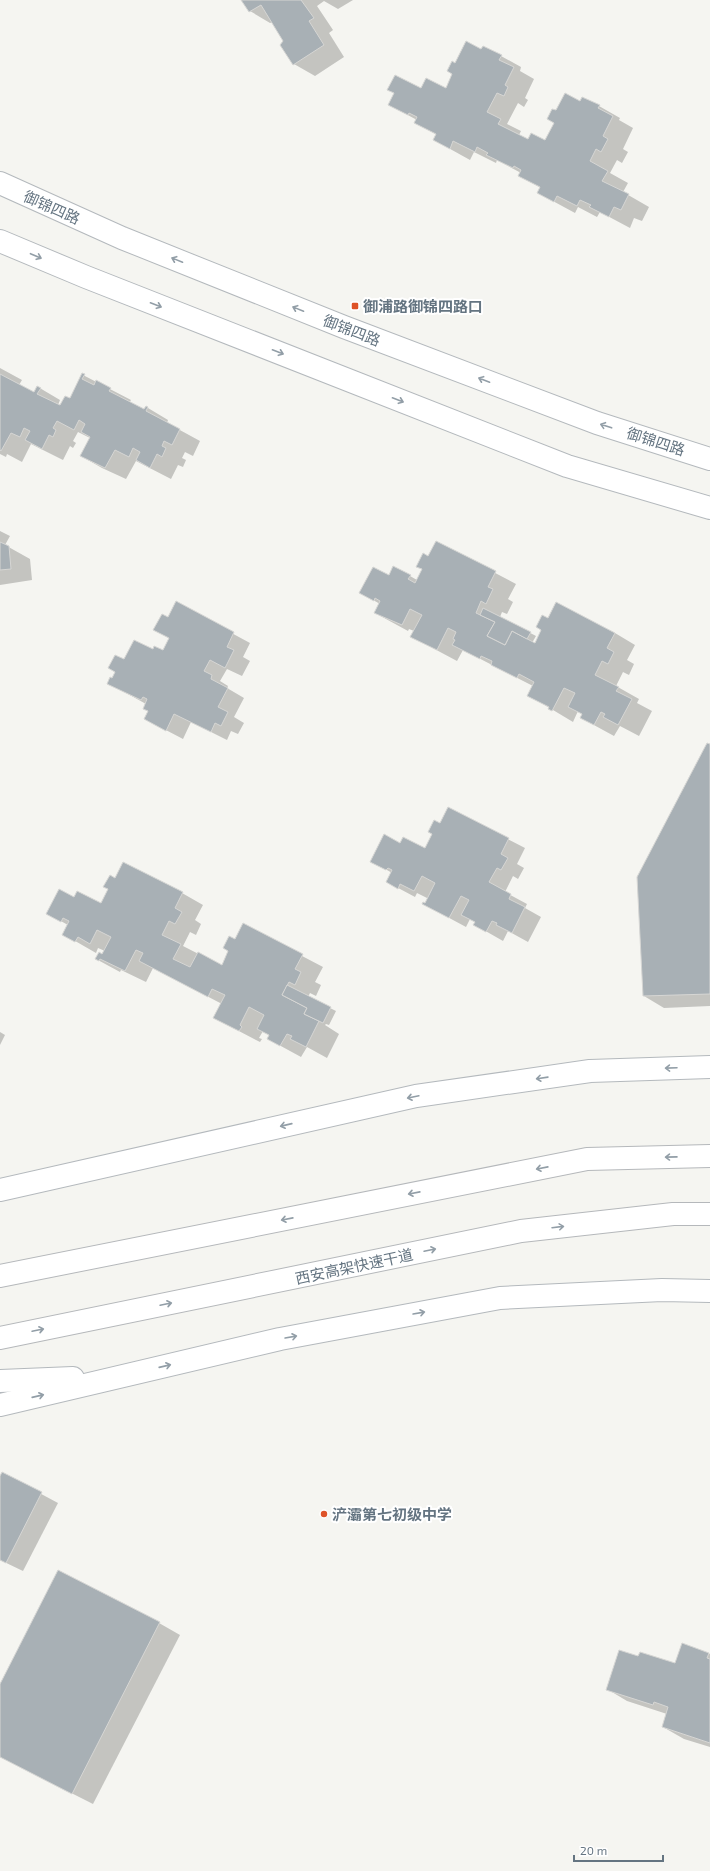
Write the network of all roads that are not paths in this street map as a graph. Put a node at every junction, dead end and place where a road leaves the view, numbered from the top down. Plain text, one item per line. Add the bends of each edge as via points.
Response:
1 (0, 183) edge
2 (0, 241) edge
3 (710, 459) edge
4 (710, 508) edge
5 (710, 1067) edge
6 (710, 1156) edge
7 (0, 1190) edge
8 (710, 1214) edge
9 (0, 1276) edge
10 (710, 1291) edge
11 (0, 1338) edge
12 (127, 1375) junction
13 (0, 1381) edge
14 (0, 1405) edge

3 -> 1 main road, 御锦四路 via 597,423 322,318 122,238
2 -> 4 main road via 567,466
5 -> 7 main road via 590,1071 416,1096
6 -> 9 main road via 587,1159
11 -> 8 main road, 西安高架快速干道 via 521,1231 673,1214
12 -> 10 main road via 280,1338 500,1298 662,1290
12 - 13 main road
14 -> 12 main road

